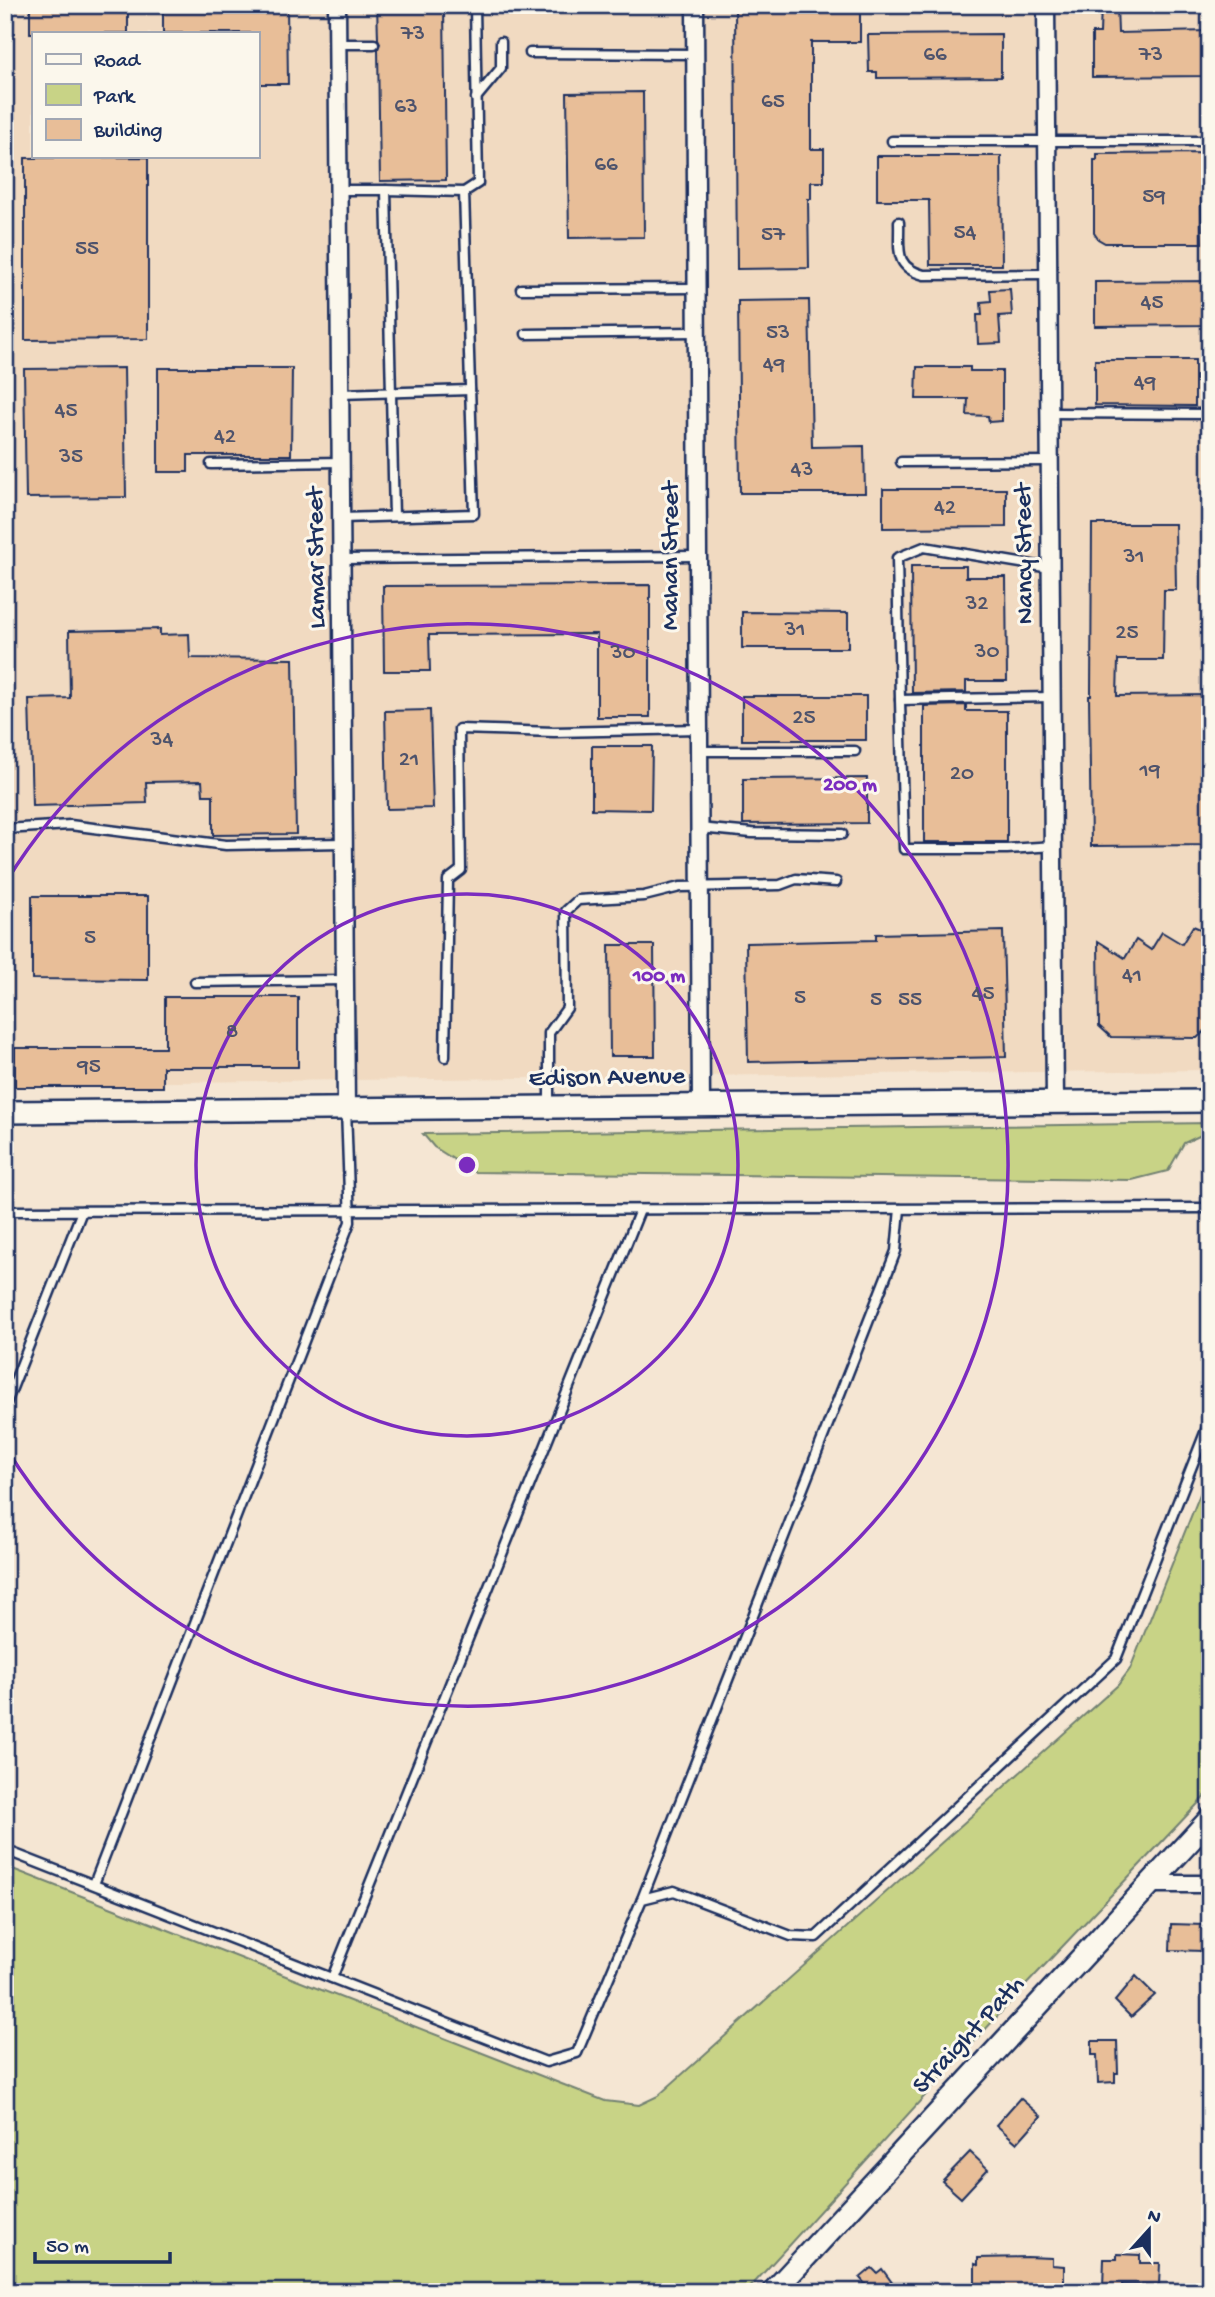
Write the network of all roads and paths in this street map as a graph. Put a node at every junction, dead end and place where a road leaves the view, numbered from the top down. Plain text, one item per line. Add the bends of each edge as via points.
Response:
1 (337, 5) edge
2 (475, 5) edge
3 (695, 5) edge
4 (1046, 5) edge
5 (501, 42) dead end
6 (337, 44) junction
7 (374, 44) dead end
8 (530, 53) dead end
9 (695, 54) junction
10 (476, 98) junction
11 (892, 141) dead end
12 (1210, 141) edge
13 (1047, 142) junction
14 (339, 190) junction
15 (386, 190) junction
16 (464, 192) junction
17 (899, 222) dead end
18 (1049, 274) junction
19 (695, 288) junction
20 (521, 289) dead end
21 (695, 332) junction
22 (526, 334) dead end
23 (470, 390) junction
24 (391, 392) junction
25 (340, 394) junction
26 (1049, 413) junction
27 (1210, 414) edge
28 (1049, 461) junction
29 (341, 462) junction
30 (901, 462) dead end
31 (211, 464) dead end
32 (394, 516) junction
33 (342, 518) junction
34 (697, 556) junction
35 (343, 559) junction
36 (1050, 568) junction
37 (1052, 697) junction
38 (900, 700) junction
39 (698, 729) junction
40 (698, 751) junction
41 (855, 751) dead end
42 (699, 828) junction
43 (5, 830) edge
44 (842, 834) dead end
45 (344, 844) junction
46 (1054, 846) junction
47 (836, 882) dead end
48 (700, 887) junction
49 (345, 980) junction
50 (195, 982) dead end
51 (445, 1057) dead end
52 (1210, 1101) edge
53 (1055, 1103) junction
54 (701, 1106) junction
55 (549, 1108) junction
56 (346, 1109) junction
57 (5, 1112) edge
58 (1210, 1208) edge
59 (900, 1209) junction
60 (640, 1210) junction
61 (5, 1211) edge
62 (82, 1211) junction
63 (350, 1211) junction
64 (5, 1406) edge
65 (1210, 1420) edge
66 (1210, 1819) edge
67 (5, 1850) edge
68 (94, 1884) junction
69 (1149, 1884) junction
70 (1210, 1884) edge
71 (642, 1899) junction
72 (332, 1978) junction
73 (773, 2292) edge

1 - 6 street, Lamar Street
2 - 10 lane
3 - 9 street, Mahan Street
4 - 13 street, Nancy Street
5 - 10 lane via 500,68
6 - 7 lane
6 - 14 street, Lamar Street
8 - 9 lane
9 - 19 street, Mahan Street
10 - 16 lane via 478,183
11 - 13 lane
12 - 13 lane
13 - 18 street, Nancy Street
14 - 15 lane
14 - 25 street, Lamar Street
15 - 16 lane
15 - 24 lane
16 - 23 lane
17 - 18 lane via 901,260 908,271 924,275
18 - 26 street, Nancy Street
19 - 20 lane
19 - 21 street, Mahan Street
21 - 22 lane
21 - 34 street, Mahan Street
23 - 24 lane
23 - 32 lane via 474,514
24 - 25 lane
24 - 32 lane
25 - 29 street, Lamar Street
26 - 27 lane
26 - 28 street, Nancy Street
28 - 30 lane
28 - 36 street, Nancy Street
29 - 31 lane
29 - 33 street, Lamar Street
32 - 33 lane
33 - 35 street, Lamar Street
34 - 35 lane
34 - 39 street, Mahan Street
35 - 45 street, Lamar Street
36 - 37 street, Nancy Street
36 - 38 lane via 924,547 897,558
37 - 38 lane
37 - 46 street, Nancy Street
38 - 46 lane via 904,849
39 - 40 street, Mahan Street
39 - 51 lane via 459,729 461,870 448,880
40 - 41 lane
40 - 42 street, Mahan Street
42 - 44 lane
42 - 48 street, Mahan Street
43 - 45 lane via 70,825 226,845
45 - 49 street, Lamar Street
46 - 53 street, Nancy Street
47 - 48 lane via 796,879 780,885
48 - 54 street, Mahan Street
48 - 55 lane via 578,900 566,911 567,1008 549,1033
49 - 50 lane
49 - 56 street, Lamar Street
52 - 53 street, Edison Avenue
53 - 54 street, Edison Avenue
54 - 55 street, Edison Avenue
55 - 56 street, Edison Avenue
56 - 57 street, Edison Avenue
56 - 63 lane
58 - 59 lane
59 - 60 lane
59 - 71 lane via 896,1251
60 - 63 lane
60 - 72 lane
61 - 62 lane
62 - 63 lane
62 - 64 lane
63 - 68 lane via 350,1222
65 - 71 lane via 1116,1659 816,1937 791,1936 674,1891
66 - 69 street, Straight Path
67 - 68 lane
68 - 72 lane
69 - 70 street
69 - 73 street, Straight Path
71 - 72 lane via 577,2053 546,2062

